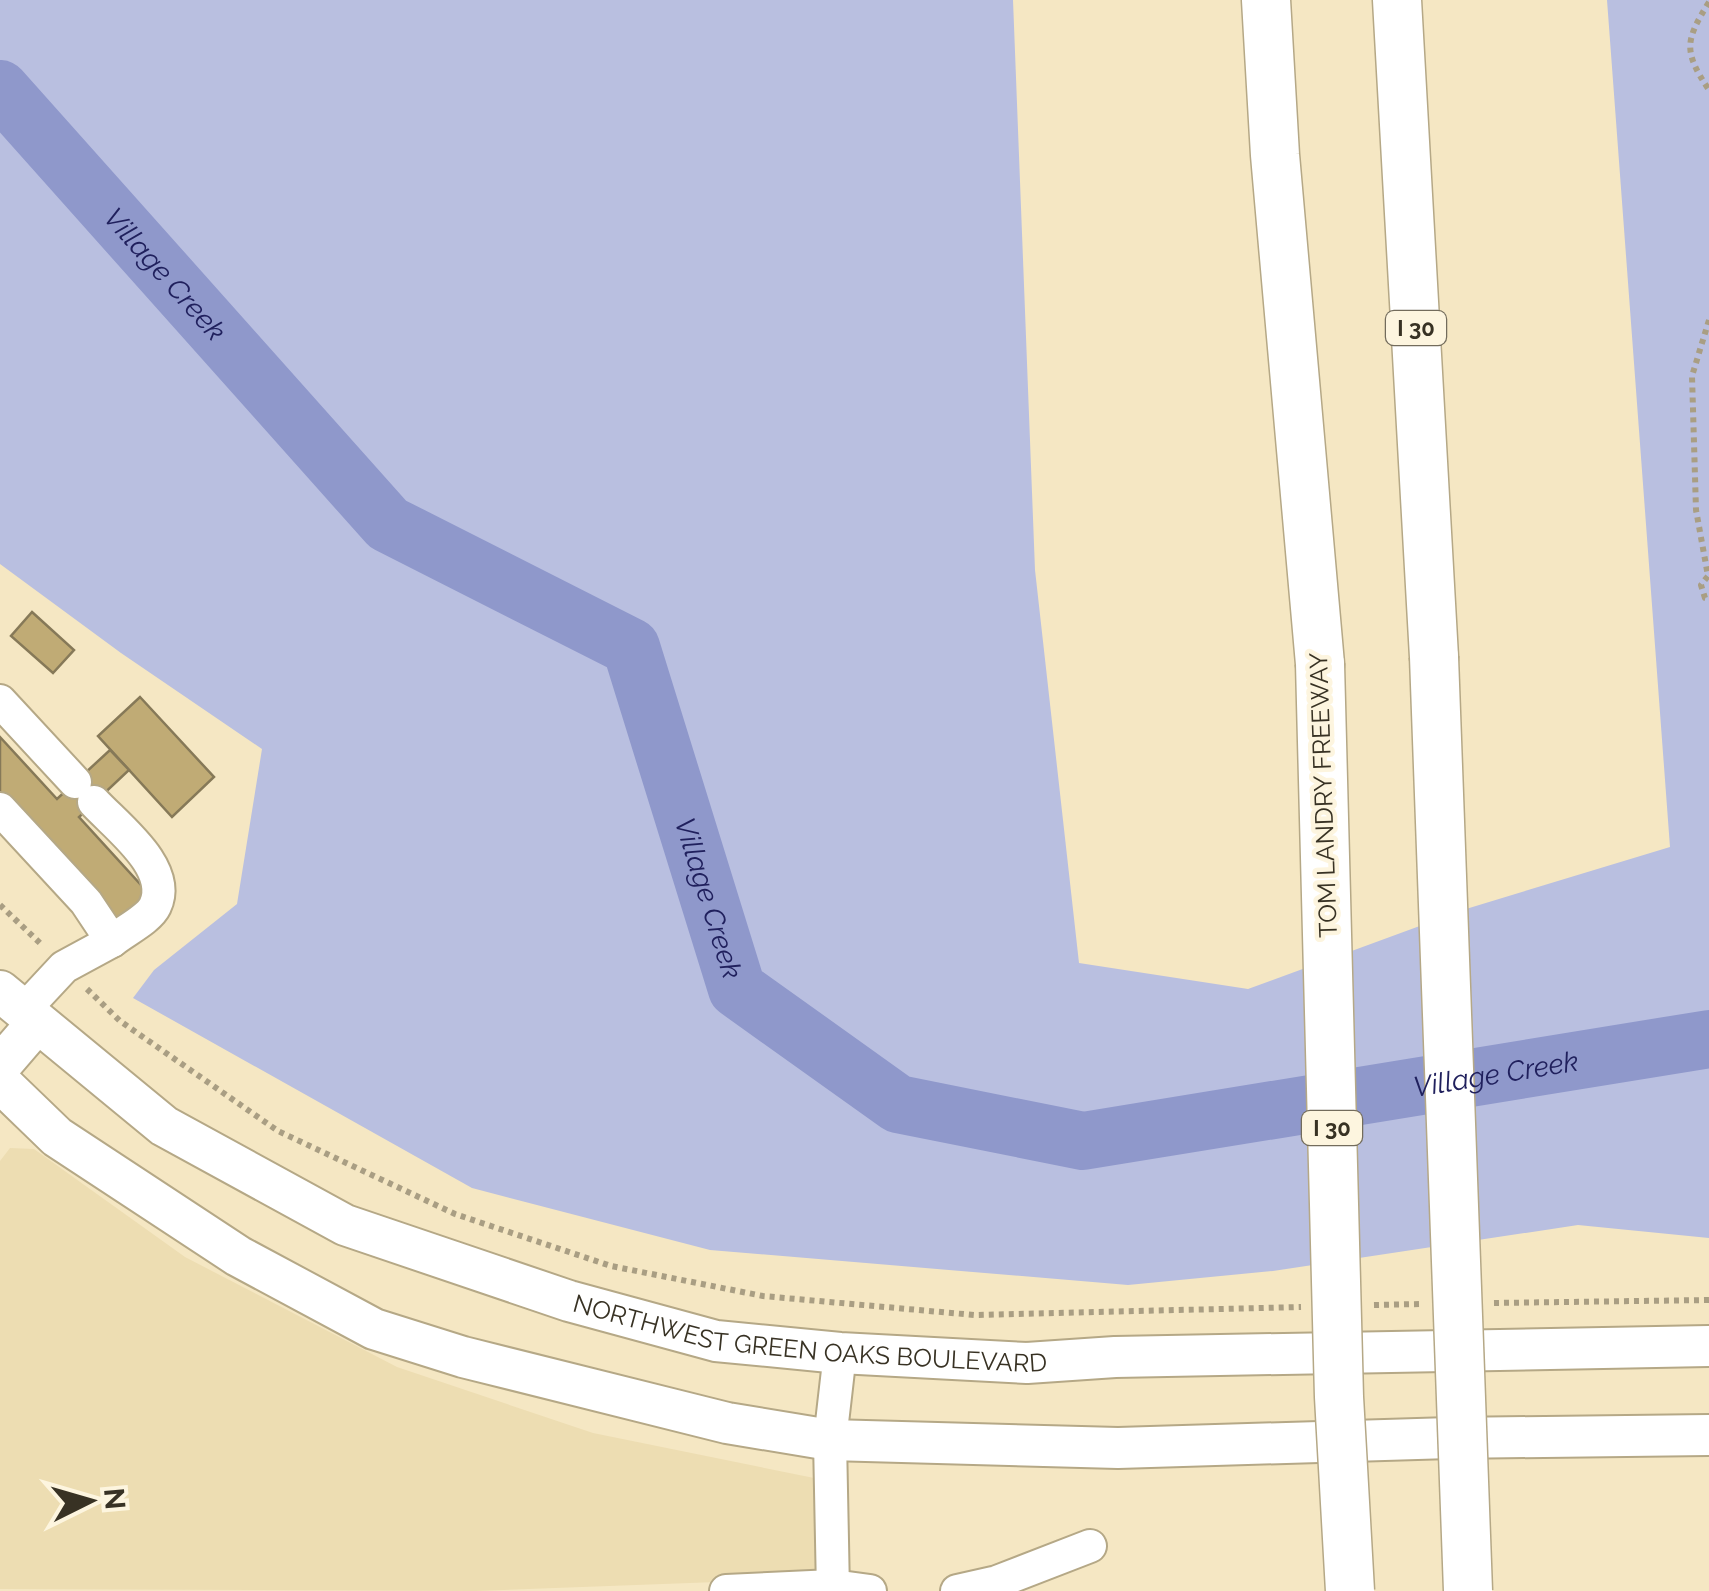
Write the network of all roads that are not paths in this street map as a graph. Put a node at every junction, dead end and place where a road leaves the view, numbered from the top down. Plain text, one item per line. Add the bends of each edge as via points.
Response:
1 (1266, 0) edge
2 (1397, 0) edge
3 (0, 702) edge
4 (0, 809) edge
5 (112, 940) junction
6 (12, 1003) edge
7 (0, 1066) edge
8 (0, 1082) edge
9 (1709, 1346) edge
10 (840, 1353) junction
11 (1709, 1435) edge
12 (830, 1440) junction
13 (1090, 1546) dead end
14 (833, 1589) edge
15 (726, 1591) edge
16 (870, 1591) edge
17 (957, 1591) edge
18 (1350, 1591) edge
19 (1468, 1591) edge

1 - 18 highway, TOM LANDRY FREEWAY / I 30, bridge via 1320,664 1338,1397
2 - 19 highway, I 30, bridge via 1434,657
3 - 5 street via 148,861 160,887 154,910
4 - 5 street
5 - 6 street
6 - 7 main road
6 - 10 main road, NORTHWEST GREEN OAKS BOULEVARD via 164,1126 345,1226 569,1301 716,1341
8 - 12 main road via 57,1137 238,1256 374,1328 708,1418
9 - 10 main road, NORTHWEST GREEN OAKS BOULEVARD via 1027,1363
10 - 12 street
11 - 12 main road via 1118,1448
12 - 14 street
13 - 17 street
14 - 15 street
14 - 16 street

